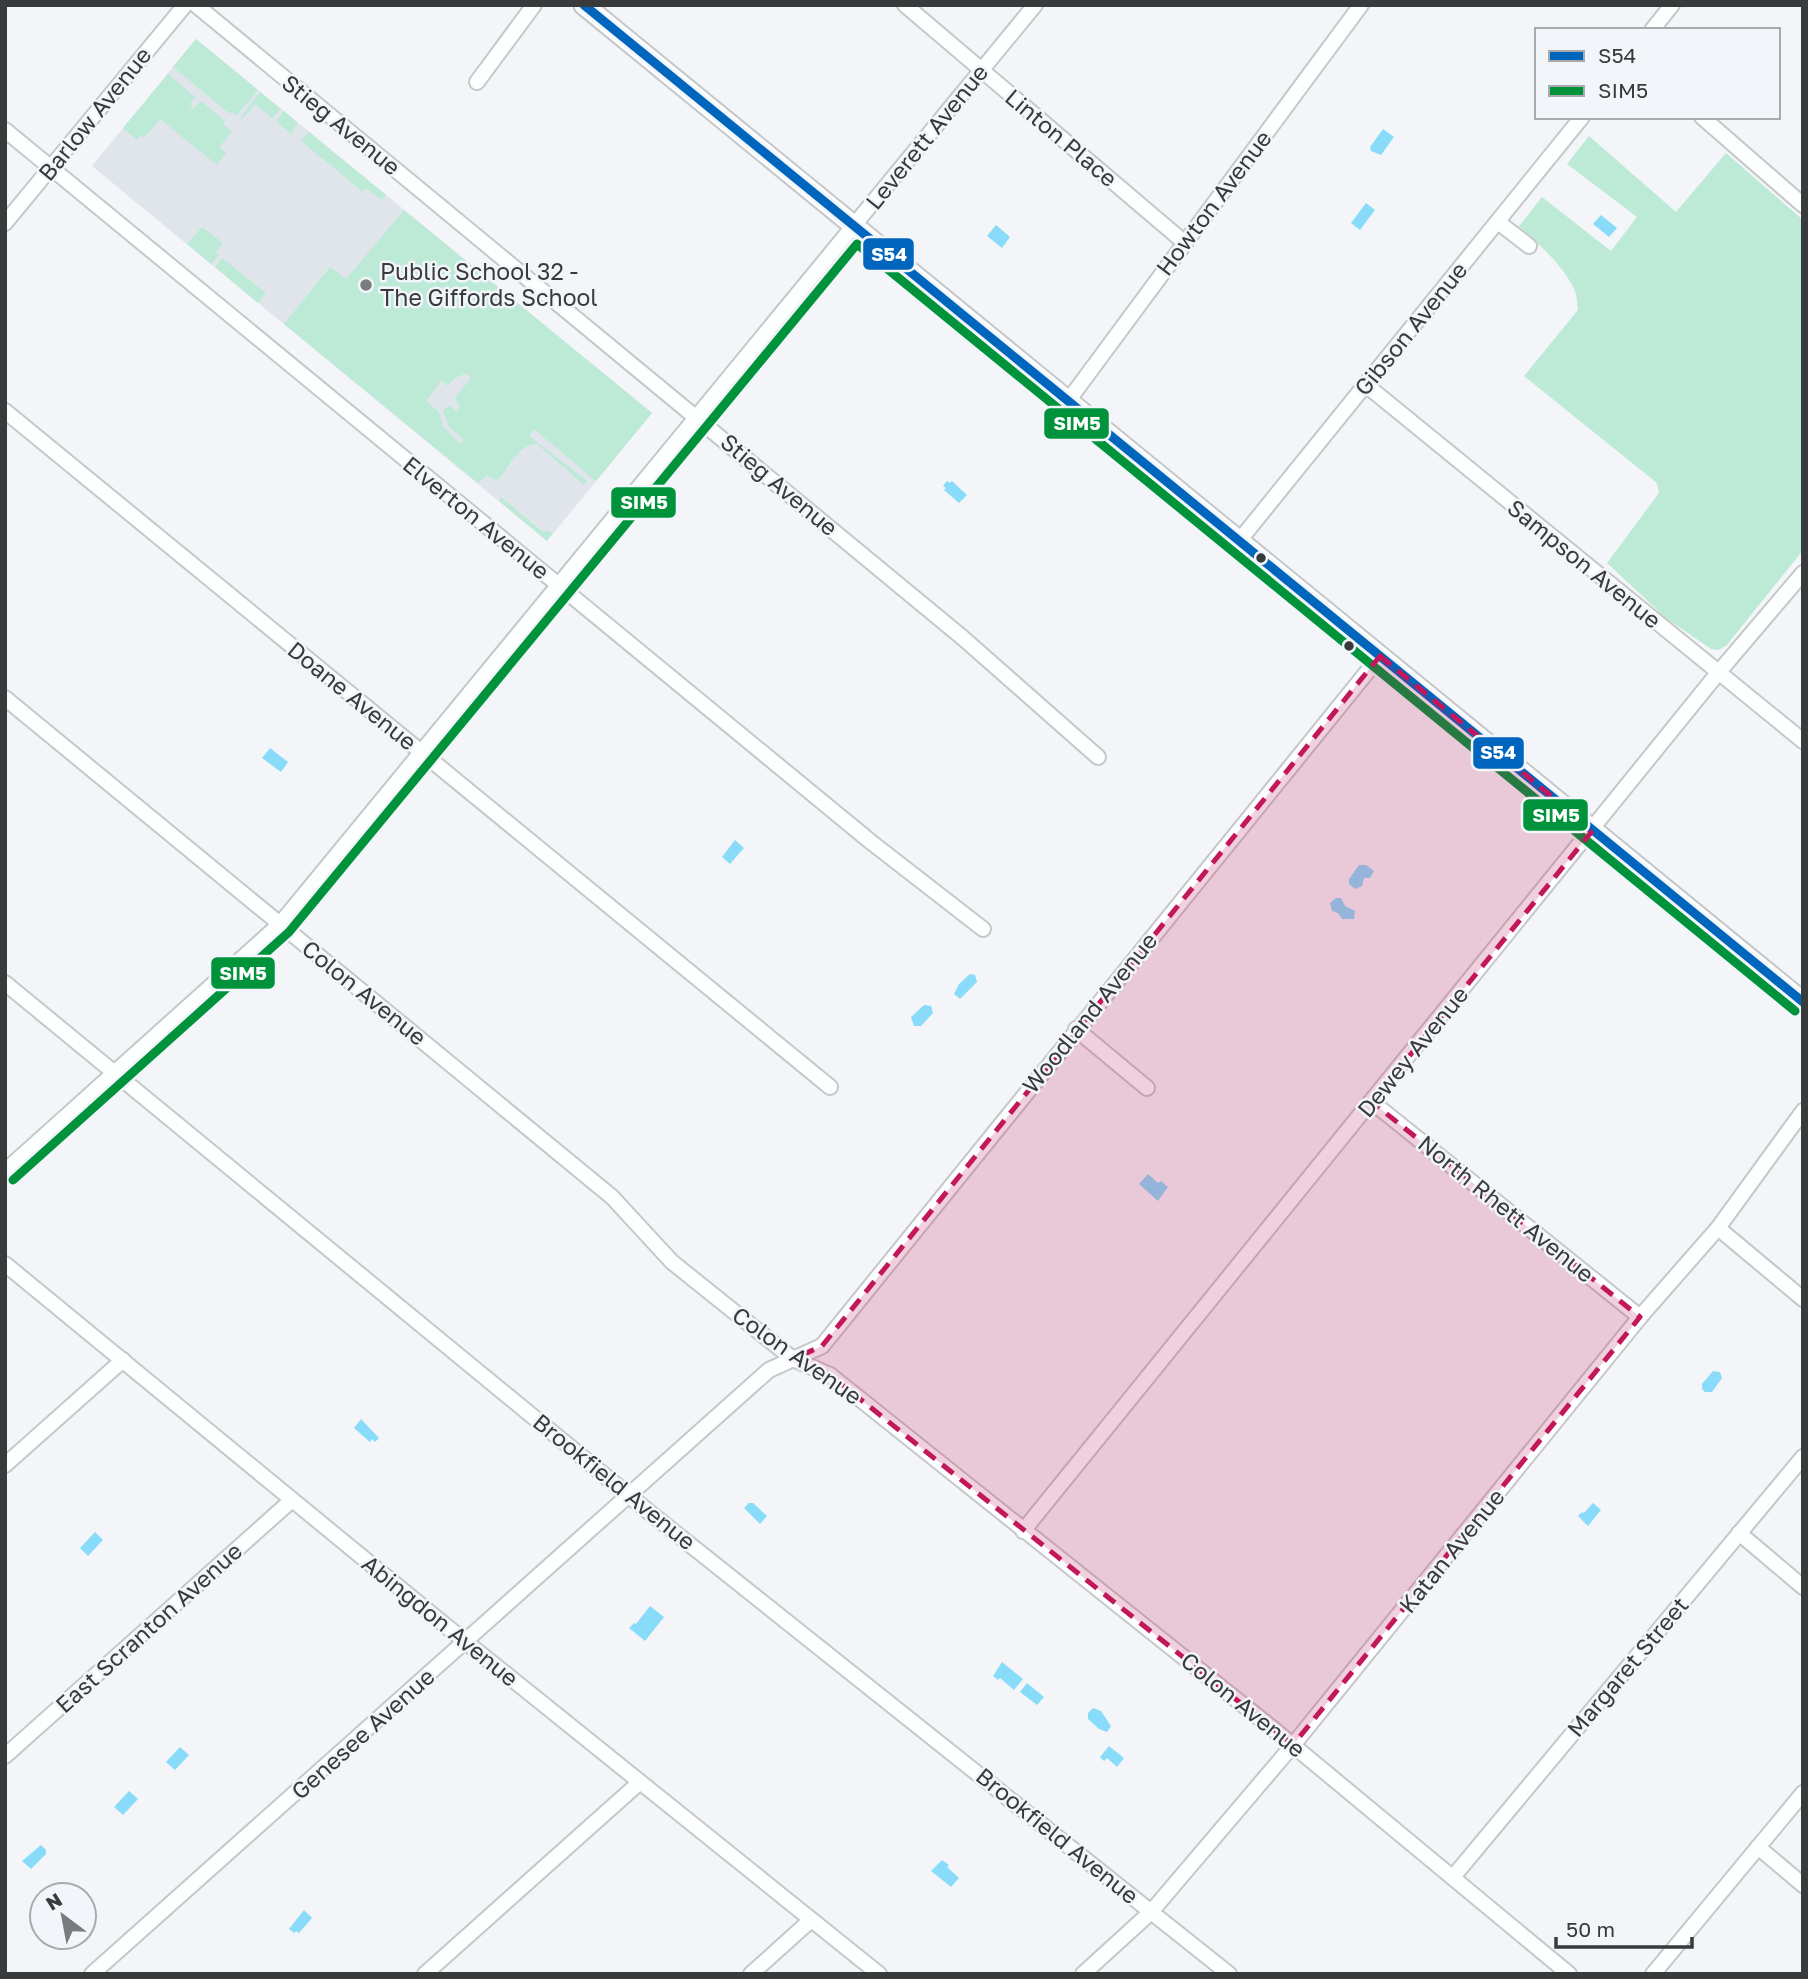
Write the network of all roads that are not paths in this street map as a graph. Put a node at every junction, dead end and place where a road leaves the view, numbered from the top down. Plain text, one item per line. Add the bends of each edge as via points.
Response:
1 (185, 5) edge
2 (196, 5) edge
3 (534, 5) edge
4 (584, 5) edge
5 (905, 5) edge
6 (1035, 5) edge
7 (1361, 5) edge
8 (1672, 5) edge
9 (1654, 28) edge
10 (981, 71) junction
11 (477, 82) dead end
12 (1580, 119) edge
13 (1704, 119) edge
14 (5, 130) edge
15 (51, 168) junction
16 (1803, 205) edge
17 (1498, 222) junction
18 (5, 223) edge
19 (855, 227) junction
20 (1185, 243) junction
21 (1529, 246) dead end
22 (1366, 385) junction
23 (1068, 401) junction
24 (5, 411) edge
25 (697, 418) junction
26 (1239, 541) junction
27 (1803, 573) edge
28 (559, 586) junction
29 (1380, 656) junction
30 (1718, 673) junction
31 (5, 698) edge
32 (1803, 741) edge
33 (422, 754) junction
34 (1098, 757) dead end
35 (1593, 830) junction
36 (281, 924) junction
37 (983, 929) dead end
38 (5, 983) edge
39 (1803, 1002) edge
40 (1076, 1029) junction
41 (116, 1074) junction
42 (830, 1087) dead end
43 (1147, 1088) dead end
44 (1372, 1101) junction
45 (1803, 1111) edge
46 (5, 1171) edge
47 (1718, 1228) junction
48 (5, 1264) edge
49 (1803, 1298) edge
50 (1640, 1317) junction
51 (793, 1359) junction
52 (123, 1360) junction
53 (1803, 1457) edge
54 (5, 1465) edge
55 (629, 1495) junction
56 (292, 1500) junction
57 (1023, 1531) junction
58 (1739, 1533) junction
59 (1803, 1587) edge
60 (466, 1642) junction
61 (1293, 1745) junction
62 (5, 1756) edge
63 (640, 1783) junction
64 (1803, 1793) edge
65 (1758, 1847) junction
66 (1453, 1877) junction
67 (1803, 1885) edge
68 (1151, 1912) junction
69 (811, 1920) junction
70 (92, 1974) edge
71 (425, 1974) edge
72 (751, 1974) edge
73 (879, 1974) edge
74 (1083, 1974) edge
75 (1229, 1974) edge
76 (1569, 1974) edge
77 (1653, 1974) edge

1 - 15 street, Barlow Avenue
2 - 25 street, Stieg Avenue
3 - 11 street
4 - 19 street
5 - 10 street, Linton Place
6 - 10 street, Leverett Avenue
7 - 20 street, Howton Avenue
8 - 9 street
10 - 19 street, Leverett Avenue
10 - 20 street, Linton Place
12 - 17 street, Gibson Avenue
13 - 16 street
14 - 15 street, Elverton Avenue
15 - 18 street, Barlow Avenue
15 - 28 street, Elverton Avenue
17 - 21 street
17 - 22 street, Gibson Avenue
19 - 23 street
19 - 25 street, Leverett Avenue
20 - 23 street, Howton Avenue
22 - 26 street, Gibson Avenue
22 - 30 street, Sampson Avenue
23 - 26 street
24 - 33 street, Doane Avenue
25 - 28 street, Leverett Avenue
25 - 34 street, Stieg Avenue via 963,638
26 - 29 street
27 - 30 street, Dewey Avenue
28 - 33 street, Leverett Avenue
28 - 37 street, Elverton Avenue
29 - 35 street
29 - 40 street, Woodland Avenue
30 - 32 street, Sampson Avenue
30 - 35 street, Dewey Avenue
31 - 36 street, Colon Avenue
33 - 36 street, Leverett Avenue
33 - 42 street, Doane Avenue
35 - 39 street
35 - 44 street, Dewey Avenue
36 - 41 street, Leverett Avenue
36 - 51 street, Colon Avenue via 612,1196 672,1262
38 - 41 street, Brookfield Avenue
40 - 43 street
40 - 51 street, Woodland Avenue via 822,1346
41 - 46 street, Leverett Avenue
41 - 55 street, Brookfield Avenue
44 - 50 street, North Rhett Avenue
44 - 57 street, Dewey Avenue
45 - 47 street, Katan Avenue
47 - 49 street
47 - 50 street, Katan Avenue
48 - 52 street, Abingdon Avenue
50 - 61 street, Katan Avenue
51 - 55 street, Genesee Avenue via 769,1370
51 - 57 street, Colon Avenue via 830,1375
52 - 54 street
52 - 56 street, Abingdon Avenue
53 - 58 street, Margaret Street
55 - 60 street, Genesee Avenue
55 - 68 street, Brookfield Avenue
56 - 60 street, Abingdon Avenue
56 - 62 street, East Scranton Avenue
57 - 61 street, Colon Avenue
58 - 59 street
58 - 66 street, Margaret Street
60 - 63 street, Abingdon Avenue
60 - 70 street, Genesee Avenue
61 - 66 street, Colon Avenue
61 - 68 street, Katan Avenue
63 - 69 street, Abingdon Avenue
63 - 71 street
64 - 65 street
65 - 67 street
65 - 77 street
66 - 76 street, Colon Avenue
68 - 74 street, Katan Avenue
68 - 75 street, Brookfield Avenue
69 - 72 street
69 - 73 street, Abingdon Avenue

